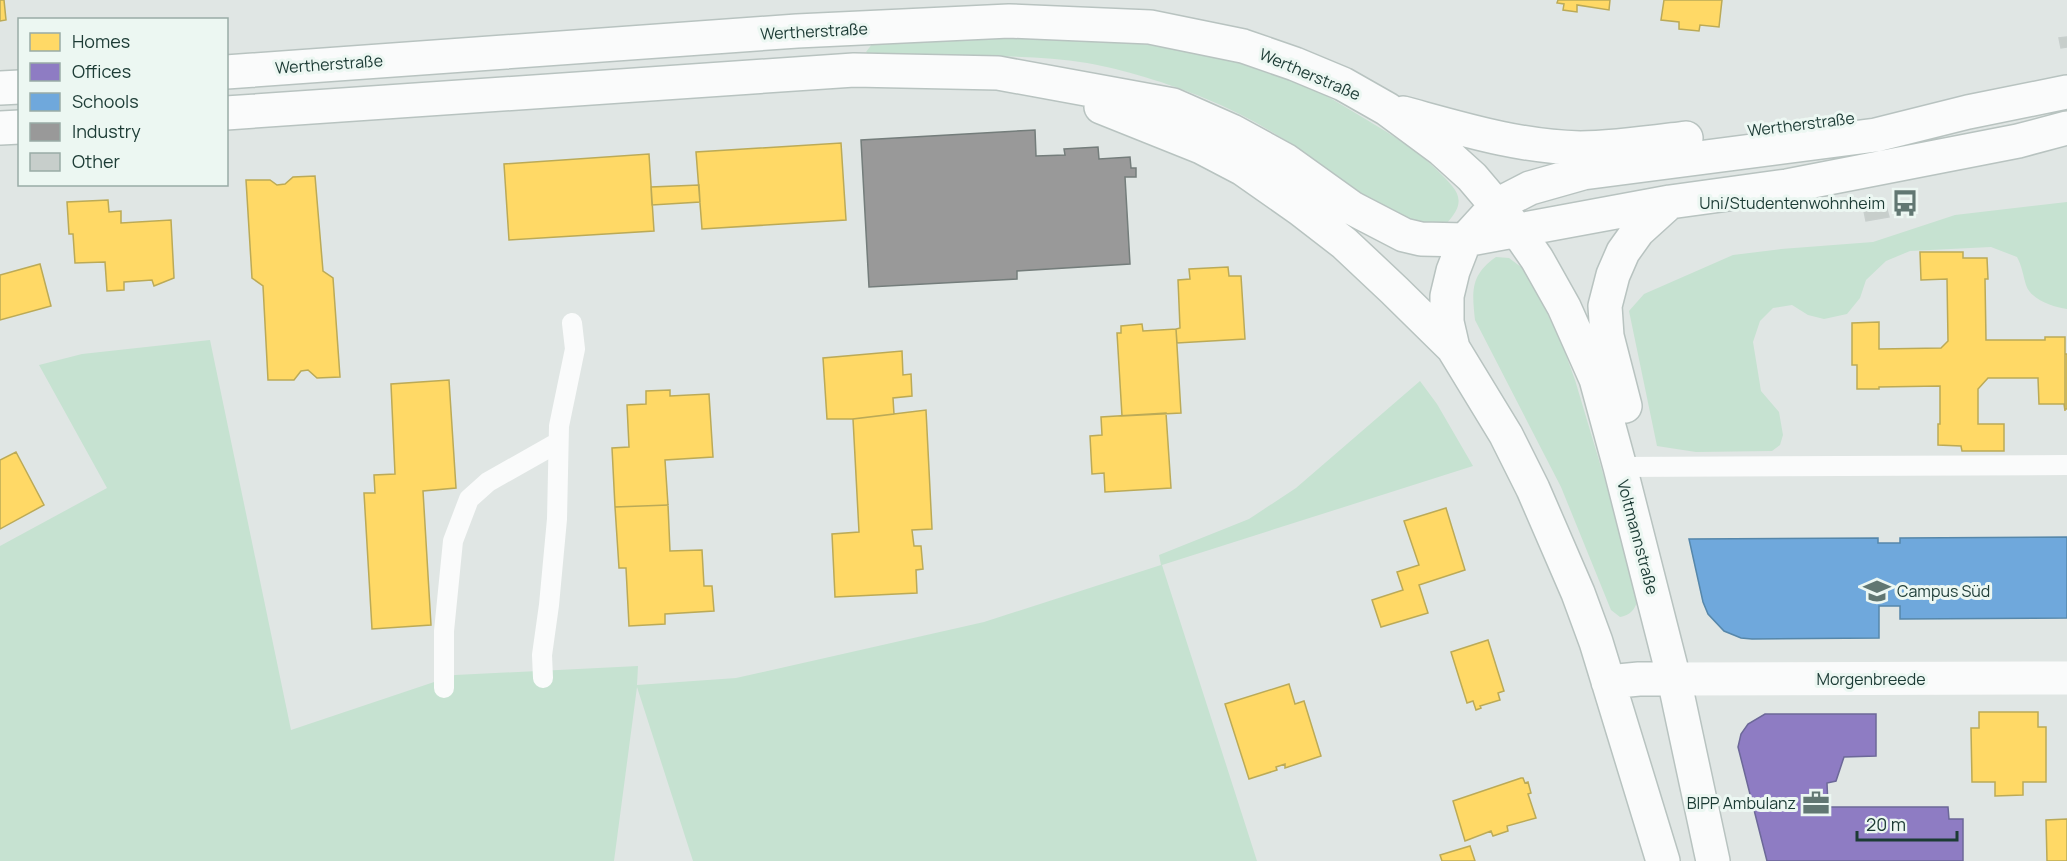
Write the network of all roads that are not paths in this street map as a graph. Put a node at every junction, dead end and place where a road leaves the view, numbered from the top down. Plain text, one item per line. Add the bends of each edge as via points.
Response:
1 (228, 72) edge
2 (1041, 82) junction
3 (18, 87) edge
4 (0, 88) edge
5 (2067, 92) edge
6 (1387, 109) junction
7 (1968, 112) junction
8 (228, 113) edge
9 (18, 127) edge
10 (0, 128) edge
11 (2067, 129) edge
12 (1670, 202) junction
13 (1497, 205) junction
14 (1517, 230) junction
15 (1465, 240) junction
16 (572, 323) dead end
17 (1453, 348) junction
18 (557, 443) junction
19 (2067, 465) edge
20 (1620, 468) junction
21 (543, 678) dead end
22 (2067, 678) edge
23 (1674, 679) junction
24 (1608, 682) junction
25 (444, 688) dead end
26 (1663, 861) edge
27 (1713, 861) edge

1 - 6 main road, Wertherstraße via 750,34 1009,21 1150,27 1243,46 1343,84
2 - 8 main road via 998,73 854,70
2 - 15 main road via 1173,105 1285,160 1352,208 1404,236
2 - 17 main road via 1201,147 1243,169 1344,243
3 - 4 main road
5 - 7 main road, Wertherstraße
6 - 7 main road, Wertherstraße via 1501,139 1582,148 1886,114
6 - 13 main road, Wertherstraße via 1449,156
7 - 13 main road, Wertherstraße via 1876,135 1583,173 1530,188
9 - 10 main road
11 - 12 main road via 1843,176
12 - 14 main road
12 - 20 main road via 1638,231 1623,252 1605,306 1607,336 1625,405 1629,438
13 - 14 main road, Wertherstraße
13 - 15 main road
14 - 15 main road
14 - 20 main road, Voltmannstraße via 1556,290 1584,351 1596,379
15 - 17 main road via 1447,296
16 - 18 lane via 575,349
17 - 24 main road via 1506,435 1533,489 1578,592
18 - 21 lane via 557,519
18 - 25 lane via 488,482 469,499 453,541 444,631
19 - 20 lane
20 - 23 main road, Voltmannstraße
22 - 23 main road, Morgenbreede
23 - 24 main road, Morgenbreede
23 - 27 main road, Voltmannstraße
24 - 26 main road

